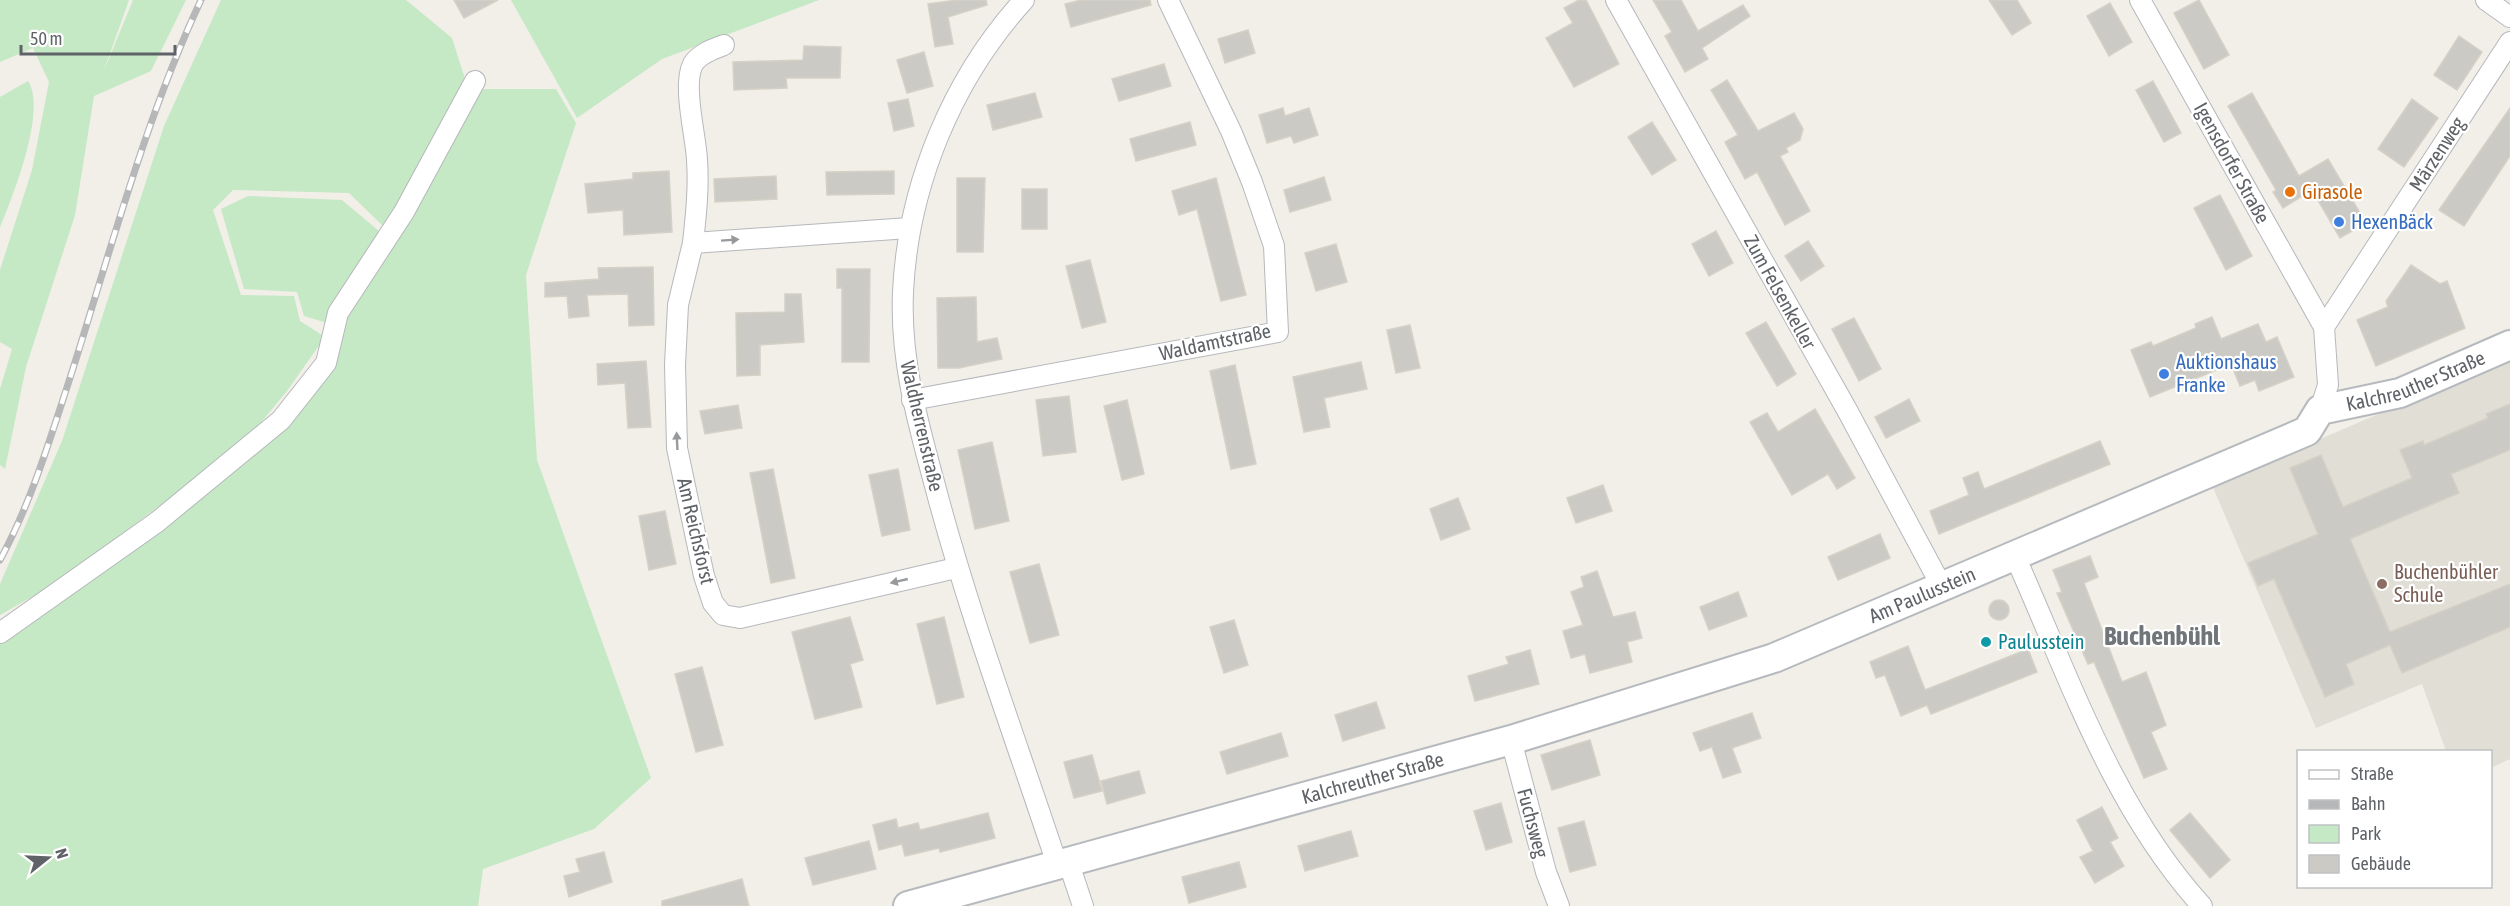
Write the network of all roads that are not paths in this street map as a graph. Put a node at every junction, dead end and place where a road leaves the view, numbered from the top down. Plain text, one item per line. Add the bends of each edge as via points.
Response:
1 (1024, 0) edge
2 (1168, 0) edge
3 (1616, 0) edge
4 (2140, 0) edge
5 (2486, 0) edge
6 (2510, 17) edge
7 (2510, 42) edge
8 (724, 45) dead end
9 (475, 81) dead end
10 (909, 228) junction
11 (693, 243) junction
12 (2324, 327) junction
13 (2510, 345) edge
14 (912, 400) junction
15 (2320, 410) junction
16 (2159, 492) joint
17 (2014, 554) junction
18 (956, 567) junction
19 (1941, 585) junction
20 (0, 633) edge
21 (1829, 633) joint
22 (1510, 740) junction
23 (1062, 863) junction
24 (908, 906) edge
25 (1083, 906) edge
26 (1559, 906) edge
27 (2202, 906) edge

1 - 10 street, Waldherrenstraße via 979,59 952,103
2 - 14 street, Waldamtstraße via 1231,131 1274,246 1278,332
3 - 19 street, Zum Felsenkeller
4 - 12 street, Igensdorfer Straße
5 - 6 street
7 - 12 street, Märzenweg
8 - 11 street, Am Reichsforst via 693,63 689,79 698,198
9 - 20 street via 404,212 338,313 326,363 281,420 157,522
11 -> 10 street
10 - 14 street, Waldherrenstraße via 903,294 905,356
18 -> 11 street, Am Reichsforst via 740,618 723,615 713,603 677,448 678,305
12 - 15 street, Kalchreuther Straße via 2328,385
13 - 15 street, Kalchreuther Straße via 2400,393
14 - 18 street, Waldherrenstraße
15 - 16 street, Kalchreuther Straße via 2307,431
16 - 17 street, Am Paulusstein
17 - 19 street, Am Paulusstein
17 - 27 street via 2115,780 2178,880
18 - 23 street, Waldherrenstraße
19 - 21 street, Am Paulusstein
21 - 22 street, Kalchreuther Straße via 1721,676
22 - 23 street, Kalchreuther Straße
22 - 26 street, Fuchsweg
23 - 24 street, Kalchreuther Straße
23 - 25 street, Waldherrenstraße

